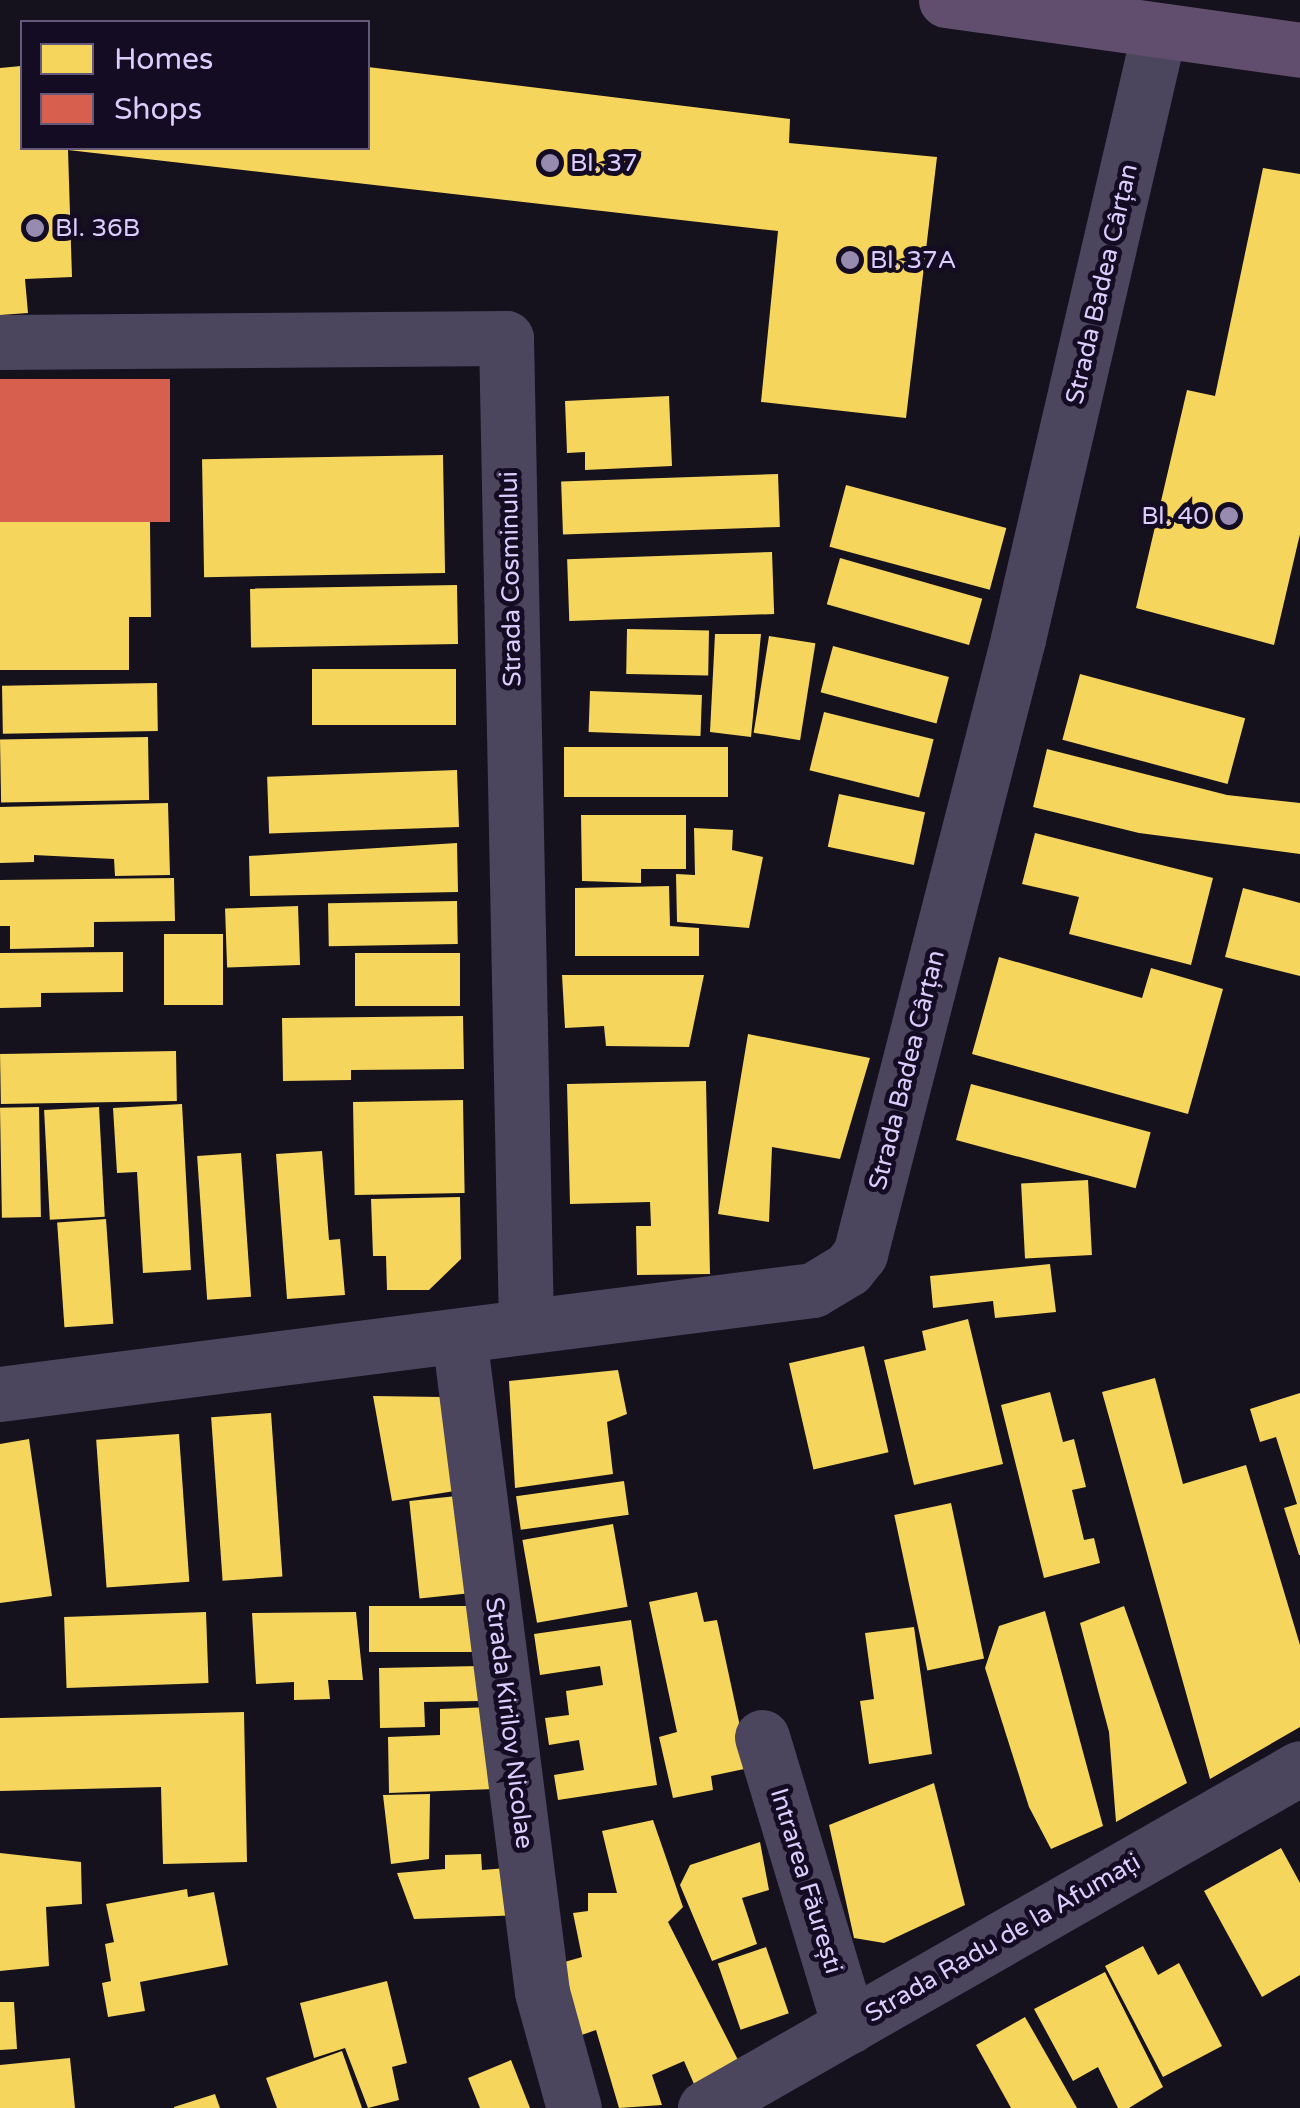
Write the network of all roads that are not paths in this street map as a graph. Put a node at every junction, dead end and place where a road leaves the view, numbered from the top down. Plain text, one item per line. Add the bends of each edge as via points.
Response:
1 (946, 0) edge
2 (1159, 31) junction
3 (1300, 50) edge
4 (0, 342) edge
5 (526, 1326) junction
6 (459, 1336) junction
7 (0, 1394) edge
8 (762, 1736) dead end
9 (1300, 1768) edge
10 (849, 2026) junction
11 (574, 2108) edge
12 (705, 2108) edge

1 - 2 main road
2 - 3 main road
2 - 5 street, Strada Badea Cârțan via 1018,638 860,1254 813,1290
4 - 5 street, Strada Cosminului via 506,338
5 - 6 street, Strada Badea Cârțan
6 - 7 street, Strada Badea Cârțan
6 - 11 street, Strada Kirilov Nicolae via 542,1992
8 - 10 street, Intrarea Făurești
9 - 10 street, Strada Radu de la Afumați
10 - 12 street, Strada Radu de la Afumați

